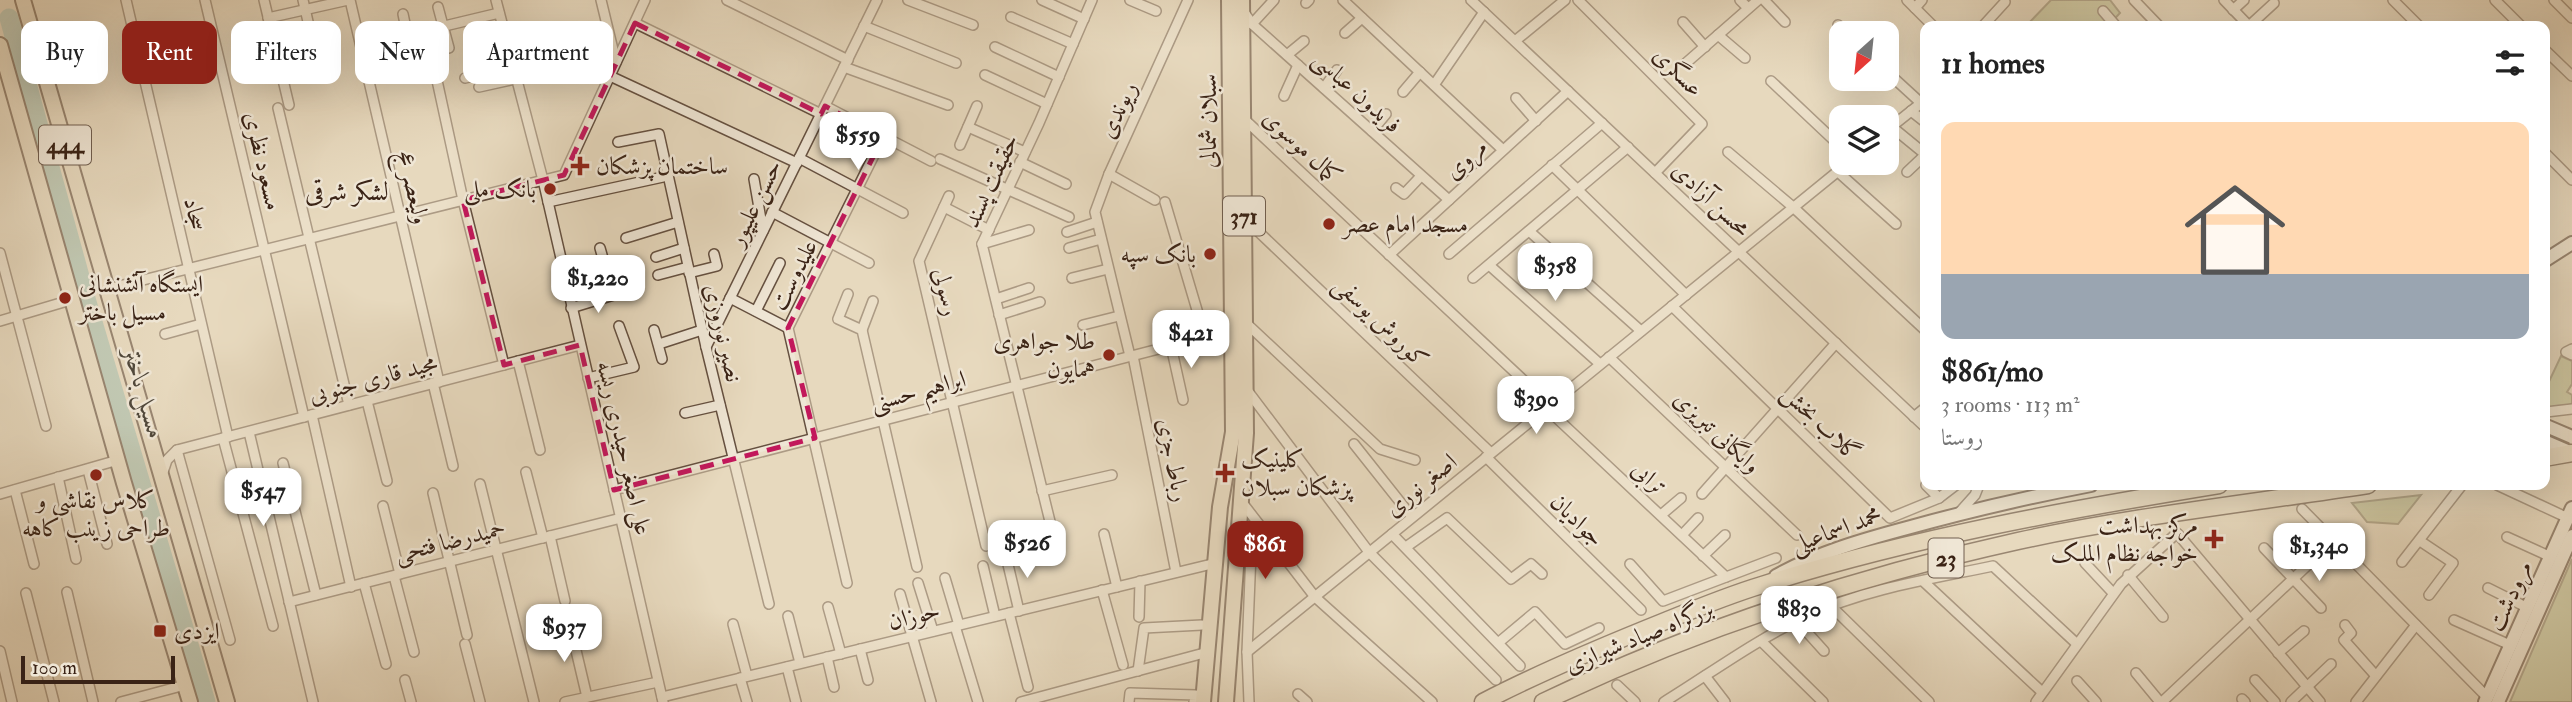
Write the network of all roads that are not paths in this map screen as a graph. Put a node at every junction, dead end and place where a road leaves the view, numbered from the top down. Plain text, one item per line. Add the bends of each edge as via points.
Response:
1 (23, 0) edge
2 (126, 0) edge
3 (205, 0) edge
4 (264, 0) edge
5 (349, 0) edge
6 (496, 0) edge
7 (601, 0) edge
8 (645, 0) edge
9 (727, 0) edge
10 (908, 0) edge
11 (1042, 0) edge
12 (1092, 0) edge
13 (1130, 0) edge
14 (1188, 0) edge
15 (1229, 0) edge
16 (1274, 0) edge
17 (1343, 0) edge
18 (1471, 0) edge
19 (1565, 0) edge
20 (1578, 0) edge
21 (1740, 0) edge
22 (1758, 0) edge
23 (1764, 0) edge
24 (1907, 0) edge
25 (1922, 0) edge
26 (2134, 0) edge
27 (2224, 0) edge
28 (2244, 0) edge
29 (2393, 0) edge
30 (2494, 0) edge
31 (2554, 0) edge
32 (874, 1) edge
33 (2005, 2) edge
34 (2273, 3) dead end
35 (304, 5) edge
36 (1242, 5) edge
37 (438, 7) dead end
38 (1748, 8) junction
39 (1915, 8) junction
40 (2233, 10) junction
41 (1156, 11) dead end
42 (2103, 11) dead end
43 (1484, 12) junction
44 (499, 13) junction
45 (403, 14) dead end
46 (1011, 17) dead end
47 (268, 18) junction
48 (1362, 18) junction
49 (2572, 18) edge
50 (1084, 19) junction
51 (404, 21) edge
52 (442, 21) edge
53 (501, 21) edge
54 (1928, 21) edge
55 (1988, 21) edge
56 (2112, 21) edge
57 (2153, 21) edge
58 (2244, 21) edge
59 (2254, 21) edge
60 (2414, 21) edge
61 (2516, 21) edge
62 (1683, 22) dead end
63 (1785, 22) dead end
64 (635, 23) junction
65 (1252, 24) junction
66 (449, 25) edge
67 (973, 25) dead end
68 (864, 26) junction
69 (1345, 33) dead end
70 (1718, 35) junction
71 (1304, 41) dead end
72 (1515, 41) junction
73 (1073, 44) junction
74 (0, 45) edge
75 (995, 47) dead end
76 (1705, 47) junction
77 (1287, 55) junction
78 (2550, 55) edge
79 (1745, 58) dead end
80 (616, 62) junction
81 (846, 63) junction
82 (956, 63) dead end
83 (1686, 64) dead end
84 (1298, 65) junction
85 (613, 69) edge
86 (1337, 70) dead end
87 (1420, 72) junction
88 (985, 75) dead end
89 (2572, 76) edge
90 (613, 77) edge
91 (1059, 77) junction
92 (1771, 81) dead end
93 (1899, 82) edge
94 (438, 84) edge
95 (493, 84) edge
96 (516, 84) edge
97 (606, 84) edge
98 (1434, 85) junction
99 (480, 87) dead end
100 (1324, 88) junction
101 (1403, 92) dead end
102 (1568, 92) junction
103 (1284, 96) dead end
104 (1516, 98) dead end
105 (1920, 99) edge
106 (1047, 104) junction
107 (1920, 104) edge
108 (289, 105) dead end
109 (948, 105) dead end
110 (977, 106) dead end
111 (278, 108) dead end
112 (823, 110) junction
113 (1911, 111) junction
114 (1386, 114) dead end
115 (1243, 118) junction
116 (1920, 118) edge
117 (1536, 121) junction
118 (1899, 121) edge
119 (1602, 123) junction
120 (968, 127) junction
121 (1372, 131) junction
122 (1829, 136) edge
123 (1899, 136) edge
124 (883, 137) junction
125 (618, 142) dead end
126 (960, 145) dead end
127 (1628, 147) junction
128 (1503, 150) junction
129 (1920, 151) edge
130 (1025, 152) junction
131 (1728, 152) dead end
132 (2550, 158) edge
133 (1920, 159) edge
134 (798, 161) junction
135 (1020, 162) junction
136 (1552, 165) junction
137 (1907, 172) dead end
138 (1655, 173) junction
139 (1109, 174) junction
140 (1832, 175) edge
141 (1842, 175) edge
142 (1421, 176) junction
143 (663, 177) dead end
144 (754, 179) dead end
145 (543, 180) junction
146 (2572, 180) edge
147 (1066, 184) dead end
148 (858, 188) junction
149 (1009, 188) junction
150 (1396, 188) dead end
151 (1577, 191) junction
152 (949, 196) dead end
153 (463, 200) junction
154 (1155, 200) dead end
155 (1449, 200) junction
156 (548, 202) junction
157 (1165, 202) dead end
158 (944, 207) junction
159 (1793, 207) junction
160 (772, 212) junction
161 (903, 213) dead end
162 (400, 216) junction
163 (1069, 217) dead end
164 (1244, 218) junction
165 (678, 222) junction
166 (1097, 222) junction
167 (1896, 223) dead end
168 (989, 230) junction
169 (1029, 230) dead end
170 (763, 231) junction
171 (1529, 231) junction
172 (1066, 232) dead end
173 (626, 238) dead end
174 (309, 239) junction
175 (1101, 239) junction
176 (982, 243) junction
177 (2572, 243) edge
178 (832, 244) junction
179 (600, 248) dead end
180 (684, 248) junction
181 (1069, 248) dead end
182 (264, 250) junction
183 (1738, 251) junction
184 (0, 253) edge
185 (714, 254) dead end
186 (1449, 254) dead end
187 (1390, 255) junction
188 (656, 257) dead end
189 (2550, 257) edge
190 (604, 262) junction
191 (780, 263) dead end
192 (869, 263) dead end
193 (1489, 265) junction
194 (188, 269) junction
195 (1108, 269) junction
196 (689, 270) junction
197 (564, 275) junction
198 (659, 275) dead end
199 (608, 276) dead end
200 (1072, 278) dead end
201 (1473, 278) dead end
202 (1029, 288) dead end
203 (107, 289) junction
204 (617, 293) dead end
205 (848, 294) dead end
206 (1686, 295) junction
207 (730, 298) junction
208 (74, 299) junction
209 (996, 299) junction
210 (873, 301) dead end
211 (1040, 302) dead end
212 (1672, 306) junction
213 (571, 307) junction
214 (756, 312) junction
215 (999, 315) junction
216 (16, 316) junction
217 (1119, 316) junction
218 (0, 321) edge
219 (201, 324) junction
220 (1083, 325) dead end
221 (1920, 325) edge
222 (619, 326) dead end
223 (788, 328) junction
224 (1241, 328) junction
225 (654, 330) dead end
226 (702, 330) junction
227 (862, 330) junction
228 (1641, 331) junction
229 (165, 334) dead end
230 (1205, 337) junction
231 (1836, 343) junction
232 (659, 344) junction
233 (580, 345) junction
234 (1171, 346) junction
235 (706, 347) junction
236 (2572, 349) edge
237 (2572, 355) edge
238 (1131, 356) junction
239 (1609, 357) junction
240 (662, 359) dead end
241 (518, 361) junction
242 (1600, 364) junction
243 (504, 365) junction
244 (587, 378) junction
245 (436, 383) junction
246 (1016, 386) junction
247 (1245, 387) junction
248 (1182, 400) dead end
249 (367, 401) junction
250 (952, 402) junction
251 (349, 405) junction
252 (720, 405) junction
253 (1548, 406) junction
254 (1778, 409) junction
255 (2572, 409) edge
256 (1920, 412) edge
257 (685, 413) dead end
258 (308, 416) junction
259 (1914, 417) junction
260 (2550, 417) edge
261 (883, 420) junction
262 (1920, 422) edge
263 (2550, 422) edge
264 (46, 426) dead end
265 (2572, 430) edge
266 (249, 432) junction
267 (2550, 432) edge
268 (2572, 437) edge
269 (226, 438) junction
270 (815, 438) junction
271 (1353, 444) dead end
272 (2550, 444) edge
273 (177, 450) junction
274 (540, 450) dead end
275 (2572, 453) edge
276 (1488, 455) junction
277 (2550, 456) edge
278 (734, 459) junction
279 (118, 460) junction
280 (1415, 460) dead end
281 (284, 463) dead end
282 (453, 467) dead end
283 (1726, 467) junction
284 (88, 470) junction
285 (526, 472) dead end
286 (1112, 475) dead end
287 (58, 477) junction
288 (161, 480) junction
289 (387, 481) dead end
290 (480, 484) dead end
291 (290, 488) junction
292 (15, 490) junction
293 (614, 490) junction
294 (1932, 490) edge
295 (1949, 490) edge
296 (1977, 490) edge
297 (2045, 490) edge
298 (2191, 490) edge
299 (2335, 490) edge
300 (2458, 490) edge
301 (2510, 490) edge
302 (1042, 491) junction
303 (433, 493) dead end
304 (0, 494) edge
305 (1702, 494) dead end
306 (264, 496) junction
307 (1681, 498) dead end
308 (1939, 498) junction
309 (1240, 499) junction
310 (383, 506) dead end
311 (2302, 509) dead end
312 (2570, 513) edge
313 (1958, 514) junction
314 (1661, 516) junction
315 (1240, 517) junction
316 (1412, 517) junction
317 (621, 518) junction
318 (1698, 518) dead end
319 (1104, 534) dead end
320 (1392, 534) junction
321 (1682, 535) junction
322 (1725, 535) dead end
323 (1797, 535) dead end
324 (2572, 536) edge
325 (547, 537) junction
326 (2507, 537) dead end
327 (2420, 541) junction
328 (107, 544) dead end
329 (986, 546) dead end
330 (1056, 546) dead end
331 (1406, 547) junction
332 (2327, 547) dead end
333 (2264, 548) dead end
334 (498, 549) junction
335 (1369, 552) junction
336 (1006, 556) dead end
337 (1703, 556) junction
338 (2551, 557) junction
339 (1776, 558) dead end
340 (76, 559) dead end
341 (449, 562) junction
342 (2402, 562) dead end
343 (1216, 563) junction
344 (2085, 563) dead end
345 (34, 564) dead end
346 (1630, 564) dead end
347 (916, 566) dead end
348 (983, 566) dead end
349 (1176, 572) junction
350 (1542, 574) dead end
351 (397, 575) junction
352 (2128, 575) junction
353 (1726, 577) junction
354 (945, 578) dead end
355 (2294, 578) junction
356 (1140, 581) junction
357 (1923, 581) junction
358 (364, 583) junction
359 (847, 583) dead end
360 (918, 583) dead end
361 (1763, 584) junction
362 (351, 587) junction
363 (1117, 587) junction
364 (2488, 588) dead end
365 (1102, 590) junction
366 (67, 592) dead end
367 (26, 593) dead end
368 (2113, 593) junction
369 (900, 594) dead end
370 (316, 595) junction
371 (2429, 595) dead end
372 (1315, 597) junction
373 (565, 601) dead end
374 (289, 602) junction
375 (769, 604) dead end
376 (1831, 606) junction
377 (828, 607) dead end
378 (2321, 608) dead end
379 (2528, 608) junction
380 (1642, 610) dead end
381 (1014, 612) junction
382 (788, 616) dead end
383 (995, 616) junction
384 (1139, 617) dead end
385 (2163, 617) dead end
386 (2250, 620) junction
387 (2454, 620) dead end
388 (1797, 621) junction
389 (733, 624) dead end
390 (570, 625) dead end
391 (1202, 625) dead end
392 (2345, 625) dead end
393 (2416, 625) junction
394 (273, 626) dead end
395 (957, 626) junction
396 (1600, 628) dead end
397 (933, 631) junction
398 (2304, 631) dead end
399 (912, 636) junction
400 (230, 640) dead end
401 (1761, 641) junction
402 (1498, 643) junction
403 (2077, 644) junction
404 (2510, 645) junction
405 (860, 649) junction
406 (0, 651) edge
407 (1824, 651) dead end
408 (414, 652) dead end
409 (1208, 652) junction
410 (1247, 652) junction
411 (2278, 653) junction
412 (841, 654) junction
413 (827, 657) junction
414 (800, 663) junction
415 (386, 664) dead end
416 (2331, 664) dead end
417 (1123, 665) dead end
418 (1520, 666) dead end
419 (787, 667) junction
420 (1138, 671) junction
421 (2136, 673) dead end
422 (1705, 676) junction
423 (744, 677) junction
424 (2376, 677) junction
425 (1227, 678) junction
426 (405, 680) dead end
427 (868, 680) dead end
428 (1496, 680) dead end
429 (2255, 680) dead end
430 (2077, 681) dead end
431 (658, 682) junction
432 (185, 685) junction
433 (1617, 685) dead end
434 (834, 687) dead end
435 (1028, 687) dead end
436 (2307, 687) junction
437 (1060, 692) junction
438 (2042, 692) junction
439 (1298, 694) dead end
440 (587, 697) junction
441 (152, 698) edge
442 (662, 699) edge
443 (2490, 700) edge
444 (12, 702) edge
445 (54, 702) edge
446 (93, 702) edge
447 (121, 702) edge
448 (190, 702) edge
449 (228, 702) edge
450 (313, 702) edge
451 (411, 702) edge
452 (480, 702) edge
453 (534, 702) edge
454 (565, 702) edge
455 (747, 702) edge
456 (796, 702) edge
457 (930, 702) edge
458 (978, 702) edge
459 (1021, 702) edge
460 (1063, 702) edge
461 (1129, 702) edge
462 (1194, 702) edge
463 (1203, 702) edge
464 (1226, 702) edge
465 (1234, 702) edge
466 (1250, 702) edge
467 (1307, 702) edge
468 (1432, 702) edge
469 (1483, 702) edge
470 (1543, 702) edge
471 (1635, 702) edge
472 (1664, 702) edge
473 (1725, 702) edge
474 (1823, 702) edge
475 (1929, 702) edge
476 (2036, 702) edge
477 (2096, 702) edge
478 (2161, 702) edge
479 (2275, 702) edge
480 (2291, 702) edge
481 (2320, 702) edge
482 (2356, 702) edge

1 - 203 main road, 444
2 - 194 street, سجاد
3 - 182 street, مسعود نظری
4 - 47 street
5 - 35 street
5 - 162 street, ولیعصر عج
6 - 44 street, علی اصغر حیدری ریسه
7 - 80 street
8 - 64 street
9 - 81 street
10 - 67 street
11 - 50 street
12 - 50 street, حقیقت پسند
13 - 41 street
14 - 139 street, ریوندی
15 - 224 main road, سبلان شمالی / 371
16 - 65 street
17 - 48 street
18 - 43 street, محسن آزادی
19 - 72 street
20 - 138 street, عسگری via 1702,124
21 - 38 street
22 - 38 street
23 - 63 street
24 - 39 street
25 - 39 street
26 - 57 street
27 - 40 street
28 - 40 street
29 - 60 street
30 - 61 street
31 - 49 street
32 - 68 street, حسن علیپور
33 - 55 street
34 - 59 street
35 - 47 street
36 - 65 street, فریدون عباسی
36 - 115 main road, سبلان شمالی / 371
37 - 52 street
38 - 70 street
39 - 54 street
40 - 58 street
42 - 56 street
43 - 72 street, محسن آزادی
43 - 98 street
44 - 53 street, علی اصغر حیدری ریسه
44 - 66 street
45 - 51 street
46 - 73 street
47 - 108 street
48 - 69 street
48 - 87 street
50 - 73 street, حقیقت پسند
62 - 76 street
64 - 80 street
64 - 112 street
65 - 77 street, فریدون عباسی
68 - 81 street, حسن علیپور
68 - 82 street
70 - 76 street
70 - 79 street
71 - 77 street
72 - 102 street, محسن آزادی
73 - 91 street, حقیقت پسند
74 - 208 main road, 444
75 - 91 street
76 - 83 street
77 - 84 street, فریدون عباسی
78 - 89 street
80 - 85 street
81 - 109 street
81 - 112 street, حسن علیپور
84 - 100 street, فریدون عباسی
84 - 103 street
86 - 100 street
87 - 98 street
87 - 101 street
88 - 106 street
90 - 134 street
91 - 106 street, حقیقت پسند
92 - 122 street
93 - 105 street
94 - 153 street
95 - 99 street
96 - 145 street, علی اصغر حیدری ریسه
97 - 145 street via 564,174
98 - 128 street
100 - 121 street, فریدون عباسی
102 - 117 street, مروی
102 - 119 street, محسن آزادی
104 - 117 street
106 - 130 street, حقیقت پسند
107 - 113 street
110 - 120 street
111 - 174 street
112 - 124 street
112 - 134 street, حسن علیپور
113 - 116 street
113 - 118 street
114 - 121 street
115 - 164 main road, سبلان شمالی / 371
115 - 187 street, کمال موسوی
117 - 128 street, مروی
119 - 127 street, محسن آزادی
119 - 136 street
120 - 126 street
120 - 130 street
121 - 142 street, فریدون عباسی
123 - 129 street
124 - 148 street, علیدوست
124 - 149 street
125 - 165 street, نصیر نوروزی via 659,134
127 - 138 street, محسن آزادی
127 - 151 street
128 - 155 street, مروی
130 - 135 street, حقیقت پسند
131 - 159 street
132 - 146 street
133 - 137 street
134 - 148 street
134 - 160 street, حسن علیپور
135 - 147 street
135 - 149 street, حقیقت پسند
136 - 151 street
136 - 186 street
138 - 183 street, محسن آزادی
139 - 154 street
139 - 166 street, ریوندی via 1096,209
140 - 159 street, اصغر نوری
141 - 167 street
142 - 150 street via 1404,194
142 - 155 street, فریدون عباسی
143 - 156 street
144 - 170 street
145 - 153 street
145 - 156 street, علی اصغر حیدری ریسه
148 - 161 street
148 - 178 street, علیدوست
149 - 163 street
149 - 168 street, حقیقت پسند
151 - 171 street
151 - 206 street
152 - 158 street, رسولی
153 - 162 street
153 - 243 street
155 - 187 street, مروی
156 - 197 street, علی اصغر حیدری ریسه
157 - 230 street
158 - 168 street
158 - 250 street, رسولی via 919,261
159 - 183 street, اصغر نوری
159 - 221 street
160 - 170 street, حسن علیپور
160 - 178 street
162 - 174 street
162 - 245 street, ولیعصر عج
164 - 224 main road, سبلان شمالی / 371
164 - 276 street, کوروش یوسفی
165 - 173 street
165 - 180 street, نصیر نوروزی
166 - 172 street
166 - 175 street, ریوندی
168 - 176 street, حقیقت پسند
169 - 176 street
170 - 207 street, حسن علیپور
171 - 193 street
171 - 228 street
174 - 182 street
174 - 251 street
175 - 181 street
175 - 195 street, ریوندی
176 - 209 street, حقیقت پسند
177 - 189 main road
178 - 192 street
178 - 223 street, علیدوست
179 - 190 street
180 - 188 street
180 - 196 street, نصیر نوروزی
182 - 194 street
182 - 258 street, مسعود نظری
183 - 206 street, اصغر نوری
183 - 231 street, محسن آزادی
184 - 216 street
185 - 196 street via 717,266
187 - 253 street, کمال موسوی
190 - 197 street
190 - 199 street
191 - 214 street
193 - 201 street
193 - 242 street
194 - 203 street
194 - 219 street, سجاد
195 - 200 street
195 - 217 street, ریوندی
196 - 198 street
196 - 226 street, نصیر نوروزی
197 - 213 street, علی اصغر حیدری ریسه
202 - 209 street
203 - 288 main road, 444
204 - 213 street
205 - 227 street via 838,319
206 - 212 street, اصغر نوری
207 - 214 street
207 - 235 street, حسن علیپور
208 - 216 street
208 - 279 main road, 444
209 - 215 street, حقیقت پسند
210 - 227 street
211 - 215 street
212 - 228 street, اصغر نوری
212 - 254 street, گلاب بخش
213 - 233 street, علی اصغر حیدری ریسه
214 - 223 street
215 - 246 street, حقیقت پسند
216 - 218 street
216 - 264 street
217 - 220 street
217 - 238 street, ریوندی
219 - 229 street
219 - 269 street, سجاد
222 - 244 street via 634,367
223 - 270 street, علیدوست
224 - 230 street, ابراهیم حسنی
224 - 247 main road, سبلان شمالی / 371
224 - 280 street via 1361,433 1385,451
224 - 343 main road, سبلان شمالی / 371
225 - 232 street
226 - 232 street
226 - 235 street, نصیر نوروزی
227 - 261 street
228 - 239 street, اصغر نوری
230 - 234 street, ابراهیم حسنی
231 - 254 street
231 - 259 street, محسن آزادی
232 - 240 street
233 - 241 street, مجید قاری جنوبی
233 - 244 street, علی اصغر حیدری ریسه
234 - 238 street, ابراهیم حسنی
234 - 248 street
235 - 252 street, نصیر نوروزی
236 - 237 street via 2566,352
238 - 246 street, ابراهیم حسنی
238 - 349 street, رباط جزی
239 - 242 street, اصغر نوری
239 - 283 street, وایگانی تبریزی
241 - 243 street, مجید قاری جنوبی
241 - 274 street
242 - 253 street, اصغر نوری
243 - 245 street, مجید قاری جنوبی
244 - 293 street, علی اصغر حیدری ریسه
245 - 249 street, مجید قاری جنوبی
245 - 282 street, ولیعصر عج
246 - 250 street, ابراهیم حسنی
246 - 302 street, حقیقت پسند
247 - 309 main road, سبلان شمالی / 371
247 - 335 street
249 - 251 street, مجید قاری جنوبی
249 - 289 street
250 - 261 street, ابراهیم حسنی
250 - 329 street, رسولی
251 - 258 street, مجید قاری جنوبی
252 - 257 street
252 - 278 street, نصیر نوروزی
253 - 276 street, اصغر نوری
253 - 314 street, ترابی
254 - 283 street
254 - 308 street, گلاب بخش via 1891,517
255 - 260 street
256 - 259 street
258 - 266 street, مجید قاری جنوبی
258 - 362 street, مسعود نظری
259 - 262 street, محسن آزادی
261 - 270 street, ابراهیم حسنی
261 - 347 street
263 - 268 main road, bridge
265 - 267 highway
266 - 269 street, مجید قاری جنوبی
266 - 306 street
269 - 273 street, مجید قاری جنوبی
269 - 394 street, سجاد
270 - 278 street, ابراهیم حسنی
270 - 359 street, علیدوست
271 - 316 street
272 - 275 main road
273 - 288 street via 167,460
273 - 400 street
275 - 277 highway
276 - 316 street, اصغر نوری
276 - 380 street, جوادیان
278 - 293 street, ابراهیم حسنی
278 - 375 street, نصیر نوروزی
279 - 284 street
279 - 432 main road, 444
281 - 291 street
283 - 305 street
283 - 323 street, وایگانی تبریزی
284 - 287 street
284 - 328 street
285 - 325 street
286 - 302 street
287 - 292 street
287 - 340 street
288 - 449 main road, 444
290 - 334 street
291 - 306 street
291 - 370 street
292 - 304 street
292 - 345 street
293 - 317 street, علی اصغر حیدری ریسه
294 - 308 street
295 - 308 street, گلاب بخش
296 - 313 street
297 - 313 main road, محمد اسماعیلی
298 - 361 highway, بزرگراه صیاد شیرازی / 23 via 2004,523
299 - 470 highway, بزرگراه صیاد شیرازی / 23 via 2088,528 1932,561 1717,629
300 - 327 street
301 - 312 street
302 - 330 street, حقیقت پسند
303 - 341 street
306 - 374 street
307 - 314 street
309 - 315 main road, 371
309 - 372 street
310 - 351 street
311 - 393 street
312 - 338 main road, مرودشت
313 - 361 main road, محمد اسماعیلی via 1825,552
314 - 321 street, ترابی
315 - 410 street via 1251,553
315 - 425 main road, 371
316 - 320 street, اصغر نوری
317 - 325 street, حمیدرضا فتحی
317 - 431 street, علی اصغر حیدری ریسه
318 - 321 street
319 - 363 street
320 - 331 street
320 - 335 street, اصغر نوری
321 - 337 street, ترابی
322 - 337 street
324 - 443 main road, مرودشت
325 - 334 street, حمیدرضا فتحی
325 - 373 street
326 - 338 street
327 - 342 street
327 - 371 street via 2453,563
331 - 350 street via 1447,518 1511,579 1531,564
331 - 402 street
332 - 355 street
333 - 355 street
334 - 341 street, حمیدرضا فتحی
334 - 453 street
335 - 372 street, اصغر نوری
335 - 428 street
336 - 381 street
337 - 353 street, ترابی
338 - 379 main road, مرودشت
339 - 353 street
341 - 351 street, حمیدرضا فتحی
341 - 452 street
343 - 349 street, حوزان
343 - 409 main road, سبلان شمالی / 371
344 - 368 street
346 - 353 street via 1662,601
348 - 383 street
349 - 356 street, حوزان
351 - 358 street, حمیدرضا فتحی
351 - 408 street
352 - 368 street
352 - 385 street
352 - 386 street via 2176,533
354 - 395 street
355 - 378 street
355 - 386 street
356 - 363 street, حوزان
356 - 384 street
357 - 376 street
357 - 403 street via 1993,566
357 - 438 street
358 - 362 street, حمیدرضا فتحی
358 - 415 street
360 - 397 street
361 - 469 highway, بزرگراه صیاد شیرازی / 23 via 1560,664
362 - 370 street, حمیدرضا فتحی
363 - 365 street, حوزان
364 - 379 street
365 - 381 street, حوزان
365 - 417 street
366 - 446 street
367 - 445 street
368 - 403 street
369 - 399 street
370 - 374 street, حمیدرضا فتحی
372 - 410 street, اصغر نوری
372 - 468 street
374 - 450 street
376 - 388 street
376 - 475 street
377 - 412 street
379 - 404 main road, مرودشت
381 - 383 street, حوزان
381 - 435 street
382 - 414 street
383 - 395 street, حوزان
386 - 411 street
386 - 478 street
387 - 404 street
388 - 401 street
388 - 407 street
389 - 423 street
390 - 440 street
391 - 420 street via 1146,627
392 - 424 street via 2351,633 2344,640
393 - 424 street
393 - 443 street
395 - 397 street, حوزان
395 - 458 street
396 - 402 street via 1565,644 1535,612
397 - 399 street, حوزان
398 - 411 street
399 - 405 street, حوزان
399 - 457 street
401 - 422 street
401 - 474 street
402 - 418 street
403 - 438 street
404 - 443 main road, مرودشت
405 - 412 street, حوزان
405 - 427 street
406 - 444 street
409 - 420 street
409 - 463 main road, سبلان شمالی / 371
410 - 466 street
411 - 436 street
412 - 413 street, حوزان
413 - 414 street, حوزان
413 - 434 street
414 - 419 street, حوزان
416 - 436 street
419 - 423 street, حوزان
419 - 456 street
420 - 437 street
421 - 478 street
422 - 472 street
422 - 473 street
423 - 442 street, حوزان
423 - 455 street
424 - 482 street
425 - 464 main road, 371
425 - 465 main road
426 - 451 street
429 - 479 street
430 - 477 street
431 - 440 street
431 - 442 street, علی اصغر حیدری ریسه
432 - 441 street
432 - 448 main road, 444
433 - 471 street
436 - 480 street
436 - 481 street
437 - 459 street
437 - 460 street
438 - 476 street
439 - 467 street
440 - 454 street
441 - 447 street
461 - 462 street via 1130,694 1196,695

